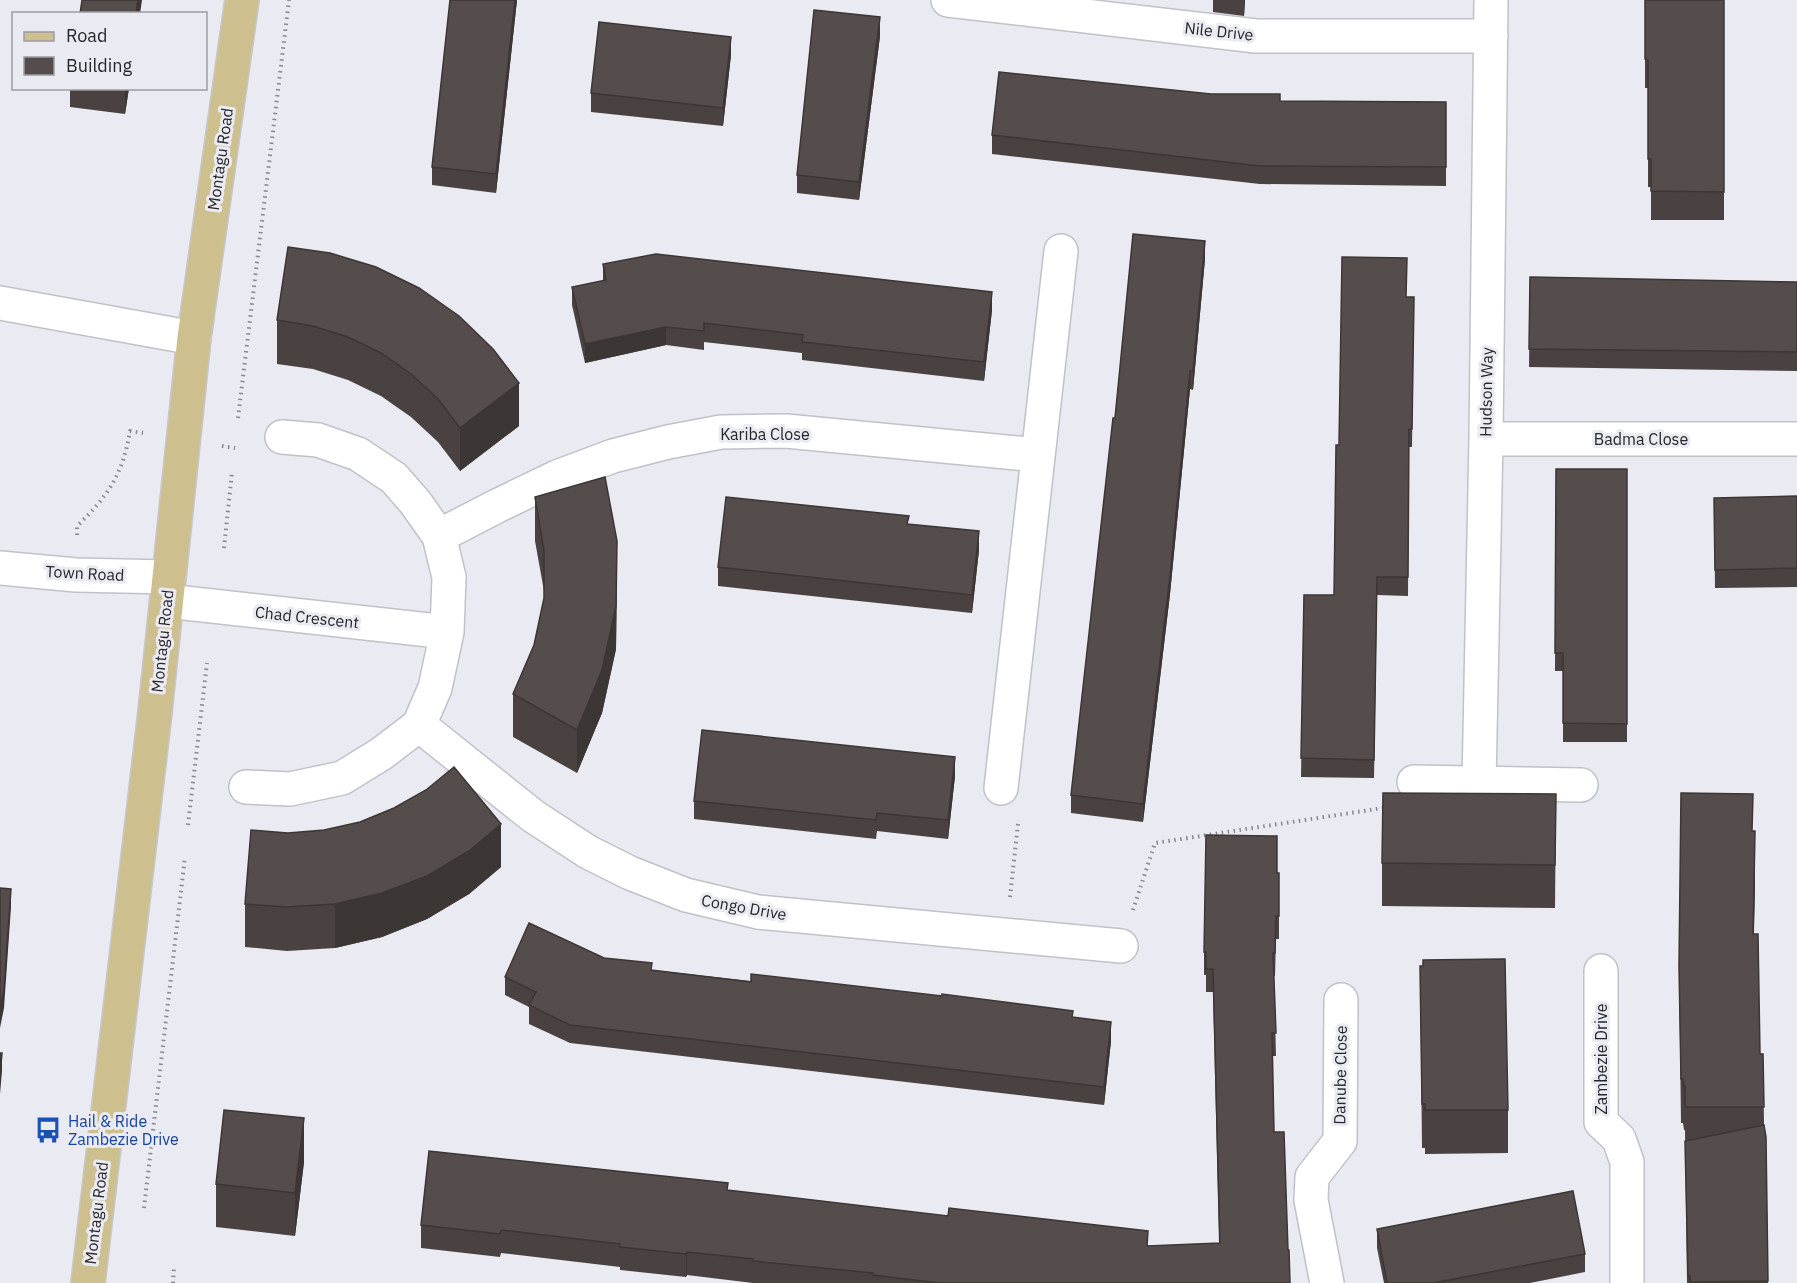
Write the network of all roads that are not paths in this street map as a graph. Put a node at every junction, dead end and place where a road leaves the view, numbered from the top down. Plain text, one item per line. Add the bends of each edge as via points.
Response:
1 (242, 0) edge
2 (948, 0) edge
3 (1491, 0) edge
4 (1491, 36) junction
5 (1061, 251) dead end
6 (0, 303) edge
7 (194, 338) junction
8 (282, 437) dead end
9 (1797, 438) edge
10 (1486, 440) junction
11 (1038, 455) junction
12 (439, 537) junction
13 (0, 568) edge
14 (168, 589) junction
15 (447, 632) junction
16 (419, 725) junction
17 (1414, 782) road end
18 (1479, 784) junction
19 (1581, 785) dead end
20 (246, 787) dead end
21 (1001, 788) road end
22 (1121, 946) road end
23 (1601, 971) dead end
24 (1341, 1000) dead end
25 (88, 1283) edge
26 (1327, 1283) edge
27 (1627, 1283) edge

1 - 7 main road, Montagu Road
2 - 4 street, Nile Drive via 1256,36
3 - 4 street, Hudson Way
4 - 10 street, Hudson Way
5 - 11 street
6 - 7 street
7 - 14 main road, Montagu Road
8 - 12 street via 318,440 358,454 394,478
9 - 10 street, Badma Close
10 - 18 street, Hudson Way
11 - 12 street, Kariba Close via 786,431 721,432 613,456 557,477
11 - 21 street
12 - 15 street via 449,577
13 - 14 street, Town Road
14 - 15 street, Chad Crescent
14 - 25 main road, Montagu Road
15 - 16 street via 435,688
16 - 20 street via 342,778 290,789
16 - 22 street, Congo Drive via 533,816 588,852 686,895 758,912
17 - 18 street
18 - 19 street
23 - 27 street, Zambezie Drive via 1601,1122 1619,1139 1627,1162
24 - 26 street, Danube Close via 1340,1141 1312,1177 1311,1200

